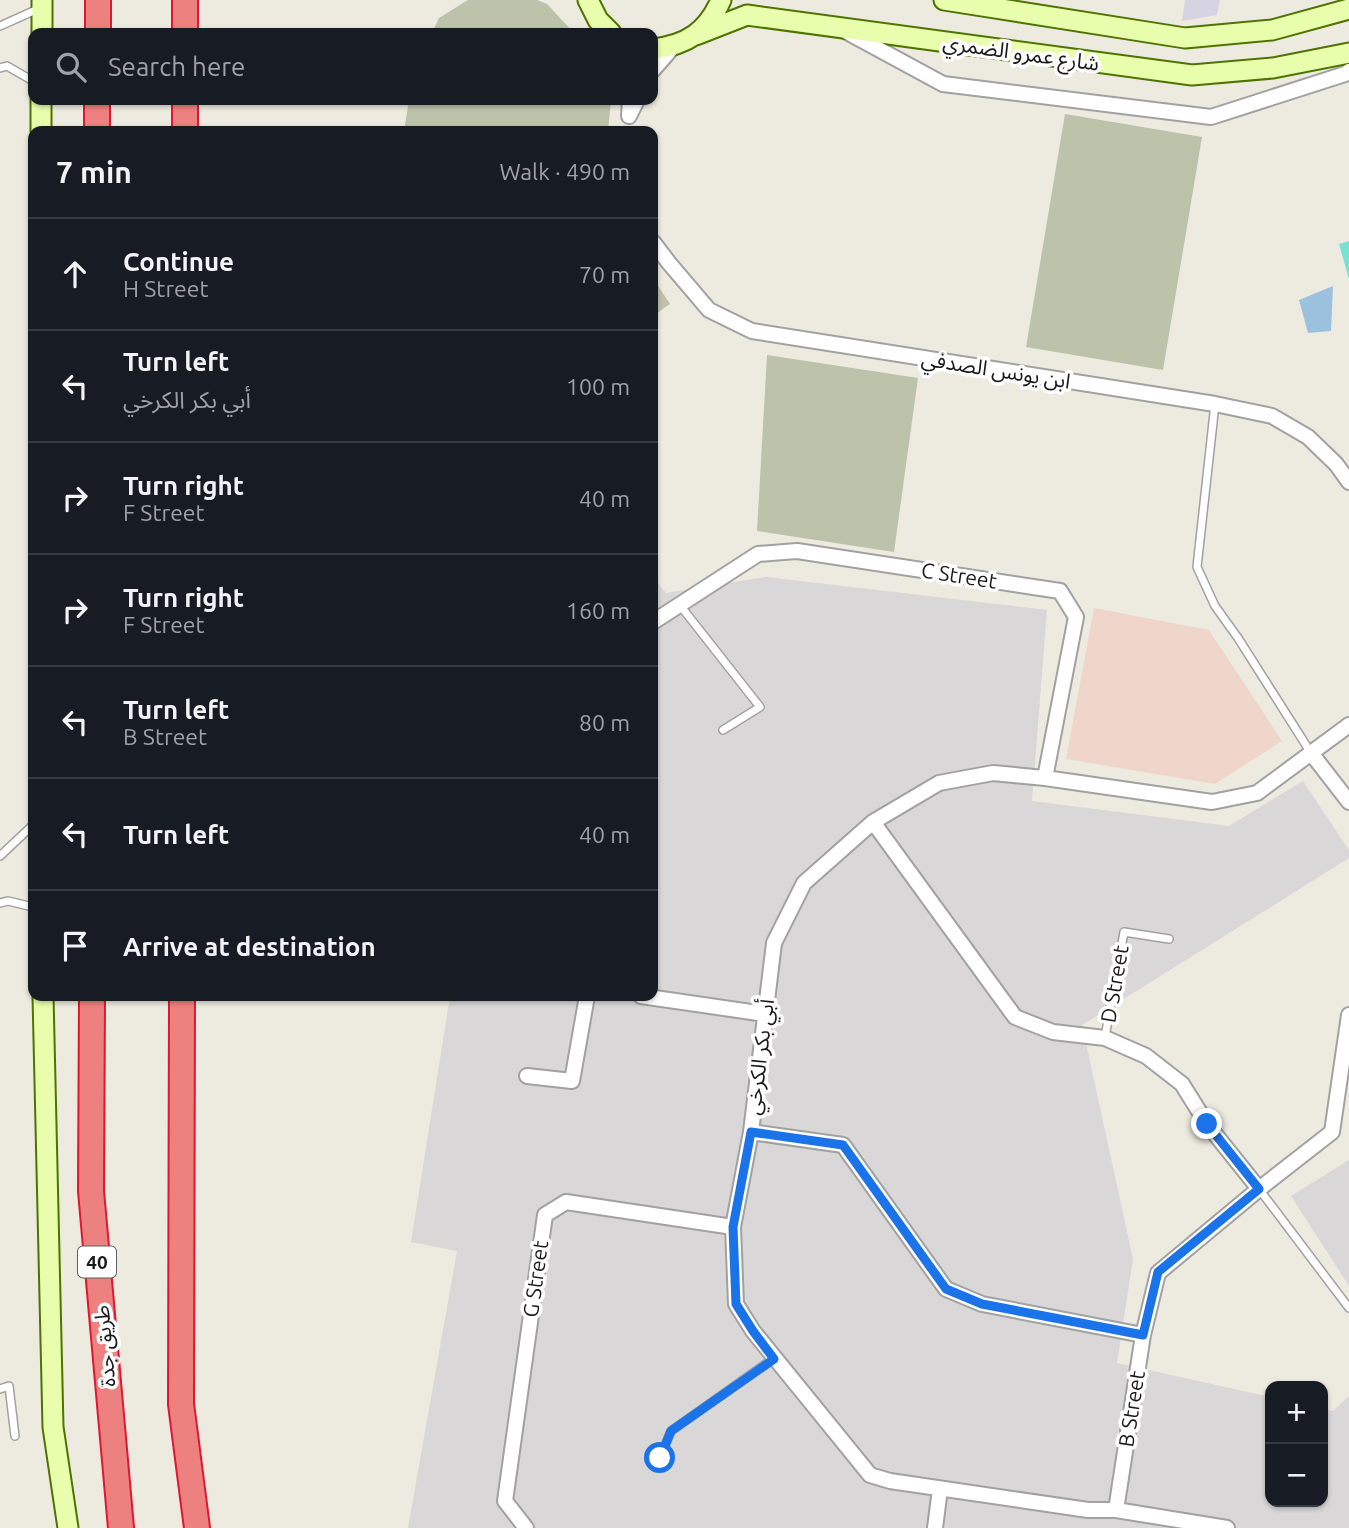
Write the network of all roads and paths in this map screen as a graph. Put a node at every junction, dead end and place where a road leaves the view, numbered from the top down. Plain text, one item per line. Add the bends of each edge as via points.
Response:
1 (98, 0) edge
2 (186, 0) edge
3 (587, 0) edge
4 (721, 0) edge
5 (944, 0) edge
6 (42, 4) edge
7 (1349, 9) edge
8 (0, 26) edge
9 (42, 28) edge
10 (98, 28) edge
11 (185, 28) edge
12 (606, 28) edge
13 (843, 29) junction
14 (696, 35) junction
15 (674, 46) junction
16 (658, 48) edge
17 (1349, 53) edge
18 (658, 64) edge
19 (0, 68) edge
20 (1349, 71) edge
21 (28, 78) edge
22 (41, 105) edge
23 (97, 105) edge
24 (185, 105) edge
25 (630, 105) edge
26 (636, 105) edge
27 (630, 124) edge
28 (41, 126) edge
29 (97, 126) edge
30 (185, 126) edge
31 (658, 249) edge
32 (1215, 404) junction
33 (1349, 482) edge
34 (679, 604) junction
35 (658, 619) edge
36 (1349, 725) edge
37 (723, 730) dead end
38 (1311, 753) junction
39 (1045, 778) junction
40 (1349, 802) edge
41 (873, 821) junction
42 (28, 830) edge
43 (0, 856) edge
44 (0, 903) edge
45 (28, 906) edge
46 (1169, 939) dead end
47 (658, 998) edge
48 (43, 1001) edge
49 (92, 1001) edge
50 (182, 1001) edge
51 (586, 1001) edge
52 (765, 1014) junction
53 (1349, 1015) edge
54 (1105, 1038) junction
55 (527, 1076) dead end
56 (751, 1132) junction
57 (1259, 1189) junction
58 (733, 1227) junction
59 (1349, 1308) edge
60 (1143, 1335) junction
61 (774, 1359) junction
62 (0, 1389) edge
63 (181, 1404) junction
64 (15, 1436) dead end
65 (660, 1458) dead end
66 (940, 1489) junction
67 (1116, 1510) junction
68 (68, 1528) edge
69 (121, 1528) edge
70 (197, 1528) edge
71 (207, 1528) edge
72 (526, 1528) edge
73 (935, 1528) edge
74 (1227, 1528) edge

1 - 10 highway
2 - 11 highway
3 - 12 street
4 - 14 street
5 - 7 street, شارع عمرو الضمري via 1185,38 1272,30
6 - 8 lane
6 - 9 street
13 - 14 street, شارع عمرو الضمري via 747,15
13 - 17 street, شارع عمرو الضمري via 1192,75 1273,68
13 - 20 street via 943,84 1210,117
14 - 15 street, شارع عمرو الضمري
15 - 16 street, شارع عمرو الضمري
15 - 18 street
19 - 21 lane via 6,66
22 - 28 street
23 - 29 highway
24 - 30 highway
25 - 27 street
26 - 27 street
31 - 32 street, ابن يونس الصدفي via 709,310 752,331
32 - 33 street, ابن يونس الصدفي via 1272,416 1308,437
32 - 38 lane via 1197,567 1215,606
34 - 35 street, C Street
34 - 37 lane via 760,707
34 - 39 street, C Street via 758,554 797,551 1060,591 1076,617
36 - 38 street, أبي بكر الكرخي
38 - 39 street, أبي بكر الكرخي via 1257,793 1212,803
38 - 40 street
39 - 41 street, أبي بكر الكرخي via 993,772 939,783
41 - 52 street, أبي بكر الكرخي via 804,883 774,943
41 - 54 street via 1015,1017 1053,1032
42 - 43 lane
44 - 45 lane
46 - 54 lane, D Street via 1124,932
47 - 52 street
48 - 68 street via 53,1427
49 - 69 highway, طريق جدة / 40 via 91,1191
50 - 63 highway
51 - 55 street via 572,1081
52 - 56 street, أبي بكر الكرخي
53 - 57 street, B Street via 1332,1132
54 - 57 street via 1146,1056 1182,1084
56 - 58 street, أبي بكر الكرخي
56 - 60 street via 843,1145 946,1289 982,1304
57 - 59 lane
57 - 60 street, B Street via 1158,1272
58 - 61 street, أبي بكر الكرخي via 736,1304
58 - 72 street, G Street via 566,1202 545,1215 505,1501
60 - 67 street, B Street
61 - 65 lane via 671,1431
61 - 66 street, أبي بكر الكرخي via 870,1475
62 - 64 lane via 9,1386
63 - 70 highway
63 - 71 highway
66 - 67 street, أبي بكر الكرخي
66 - 73 street
67 - 74 street, أبي بكر الكرخي

